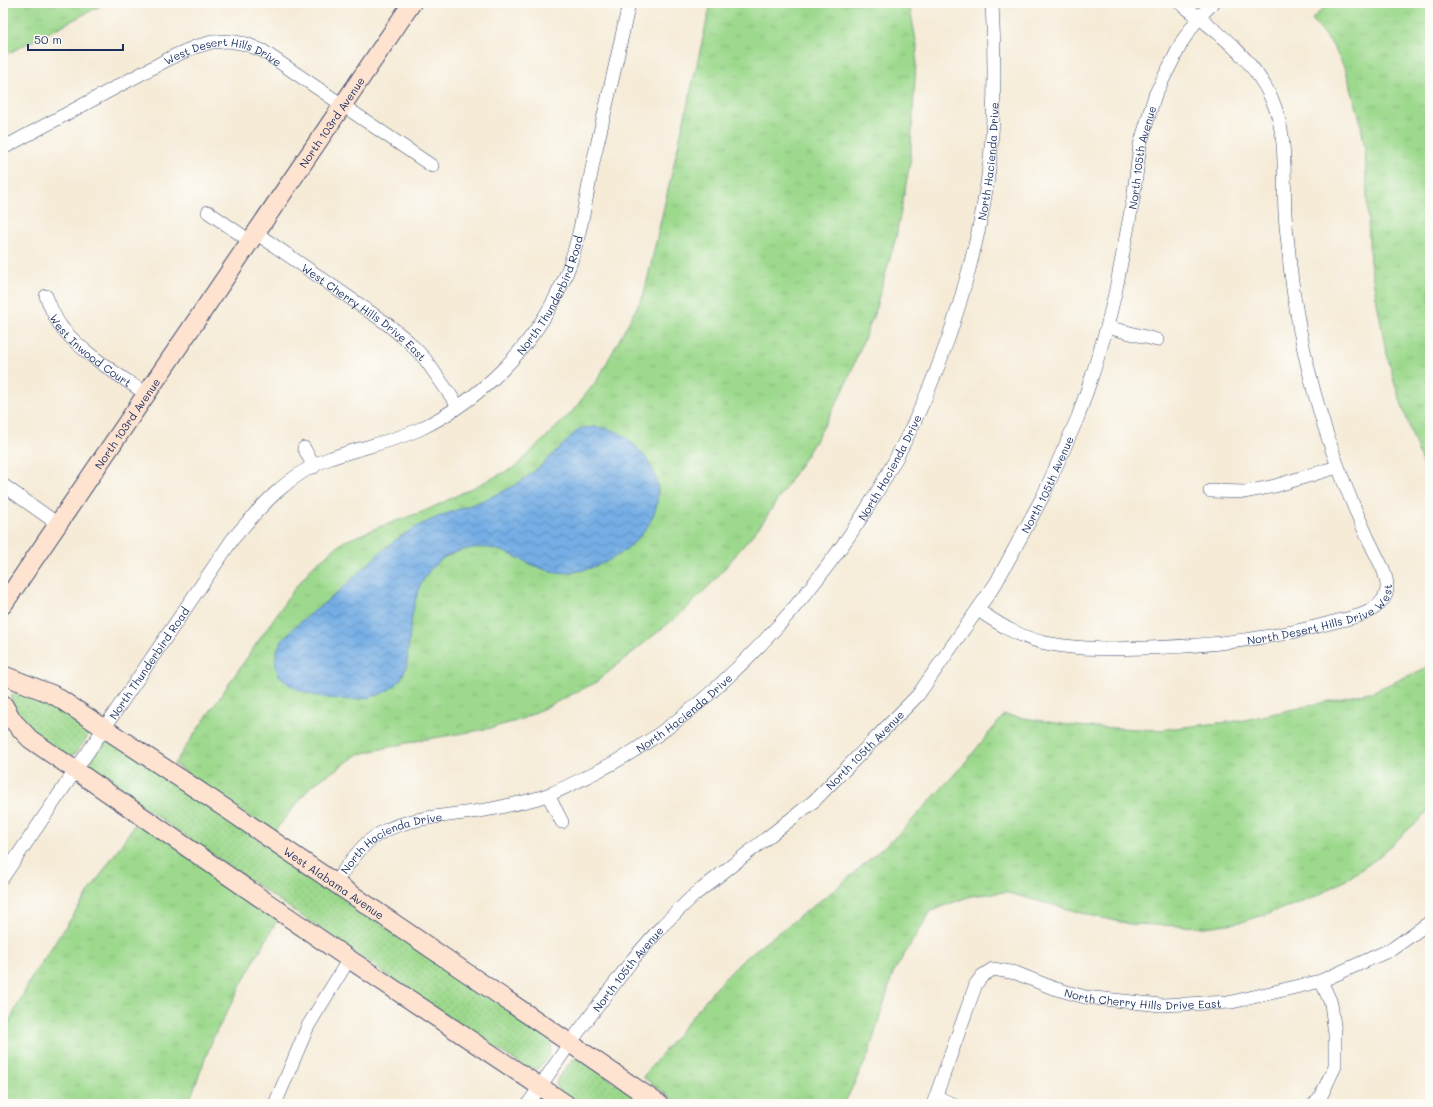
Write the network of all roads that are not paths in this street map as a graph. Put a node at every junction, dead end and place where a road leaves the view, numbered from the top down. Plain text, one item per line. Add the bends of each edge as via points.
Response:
1 (412, 3) edge
2 (629, 3) edge
3 (992, 3) edge
4 (1180, 3) edge
5 (1213, 3) edge
6 (1199, 17) junction
7 (343, 105) junction
8 (3, 148) edge
9 (432, 166) dead end
10 (208, 212) dead end
11 (253, 237) junction
12 (46, 296) dead end
13 (1107, 327) junction
14 (1157, 340) dead end
15 (146, 394) junction
16 (458, 406) junction
17 (304, 448) dead end
18 (314, 467) junction
19 (1337, 467) junction
20 (3, 485) edge
21 (1210, 490) dead end
22 (58, 524) junction
23 (3, 605) edge
24 (978, 610) junction
25 (3, 675) edge
26 (3, 704) edge
27 (104, 728) junction
28 (76, 770) junction
29 (548, 795) junction
30 (562, 822) dead end
31 (3, 877) edge
32 (335, 883) junction
33 (1430, 922) edge
34 (349, 959) junction
35 (1321, 981) junction
36 (570, 1043) junction
37 (540, 1087) junction
38 (935, 1101) edge
39 (275, 1104) edge
40 (528, 1104) edge
41 (566, 1104) edge
42 (659, 1104) edge
43 (952, 1104) edge
44 (1314, 1104) edge

1 - 7 street, North 103rd Avenue
2 - 16 street, North Thunderbird Road via 576,242 562,284 539,326 519,353 494,378
3 - 29 street, North Hacienda Drive via 995,91 990,160 978,234 958,312 936,374 889,473 852,533 819,578 734,672 684,716 648,742 599,771
4 - 6 street
5 - 6 street, North 105th Avenue
6 - 13 street, North 105th Avenue via 1172,59 1148,115 1140,145 1123,258
6 - 19 street, North Desert Hills Drive West via 1229,41 1248,61 1263,82 1280,120 1285,214 1300,335
7 - 8 street, West Desert Hills Drive via 263,51 228,40 212,42 176,55
7 - 9 street, West Desert Hills Drive
7 - 11 street, North 103rd Avenue
10 - 11 street
11 - 15 street, North 103rd Avenue
11 - 16 street, West Cherry Hills Drive East via 386,323 425,359
12 - 15 street, West Inwood Court via 54,317 63,330 80,346
13 - 14 street
13 - 24 street, North 105th Avenue via 1078,417 1060,460 1014,551
15 - 22 street, North 103rd Avenue
16 - 18 street, North Thunderbird Road via 421,428 395,439 329,458
17 - 18 street
18 - 27 street, North Thunderbird Road via 277,491 232,540
19 - 21 street via 1246,492
19 - 24 street, North Desert Hills Drive West via 1386,578 1387,592 1383,600 1372,610 1360,615 1303,630 1234,642 1197,647 1112,650 1035,640 1017,634
20 - 22 street
22 - 23 street, North 103rd Avenue
24 - 36 street, North 105th Avenue via 918,696 814,801 694,896 663,925 633,959
25 - 27 street, West Alabama Avenue via 54,695
26 - 28 street via 13,721 26,735
27 - 28 street, North Thunderbird Road
27 - 32 street, West Alabama Avenue
28 - 31 street, North Thunderbird Road
28 - 34 street
29 - 30 street
29 - 32 street, North Hacienda Drive via 491,809 429,818 392,828 369,841
32 - 36 street, West Alabama Avenue
33 - 35 street, North Cherry Hills Drive East via 1392,949
34 - 37 street
34 - 39 street via 308,1026
35 - 38 street, North Cherry Hills Drive East via 1232,1002 1161,1005 1085,997 1053,988 1016,973 992,970 976,984
35 - 44 street via 1331,1004 1335,1034 1335,1066
36 - 37 street, North 105th Avenue
36 - 42 street, West Alabama Avenue
37 - 40 street, North 105th Avenue
37 - 41 street
38 - 43 street

